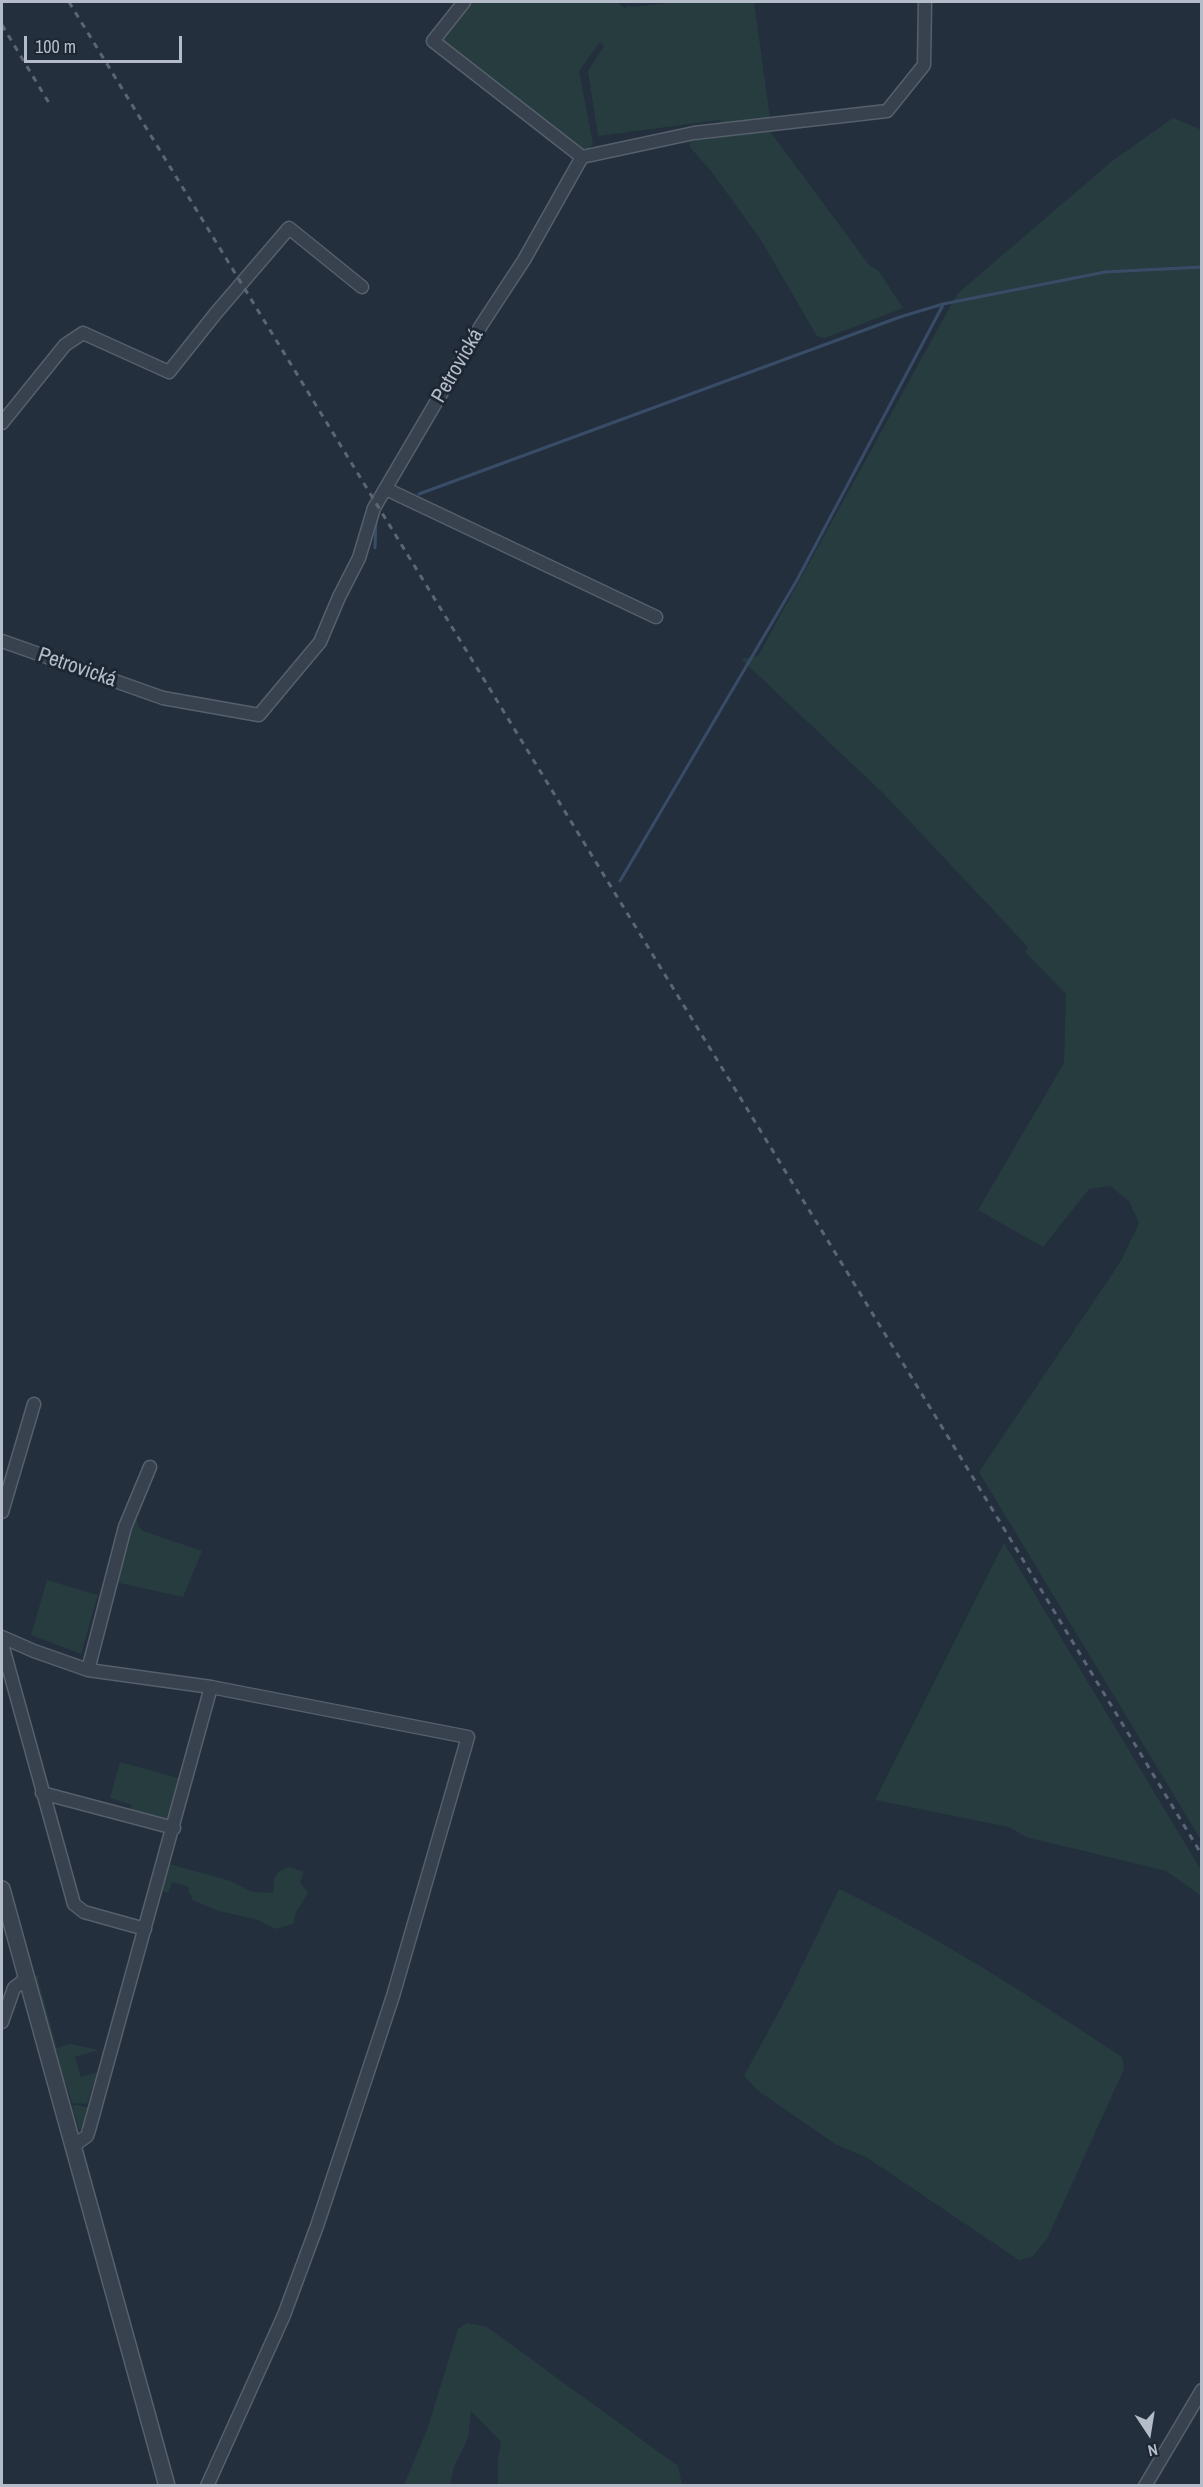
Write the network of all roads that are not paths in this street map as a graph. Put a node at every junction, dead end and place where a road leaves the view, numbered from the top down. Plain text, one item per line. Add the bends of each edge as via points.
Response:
1 (464, 2) edge
2 (925, 2) edge
3 (582, 157) junction
4 (362, 287) dead end
5 (2, 423) edge
6 (386, 489) junction
7 (656, 617) dead end
8 (2, 641) edge
9 (34, 1404) dead end
10 (150, 1467) dead end
11 (2, 1512) edge
12 (2, 1637) edge
13 (2, 1644) edge
14 (88, 1670) junction
15 (212, 1688) junction
16 (42, 1792) junction
17 (174, 1828) junction
18 (2, 1889) edge
19 (145, 1929) junction
20 (27, 1978) junction
21 (2, 2022) edge
22 (73, 2146) junction
23 (1202, 2390) edge
24 (166, 2485) edge
25 (207, 2486) edge
26 (1145, 2486) edge

1 - 3 street via 433,41
2 - 3 street via 924,65 886,111 694,133
3 - 6 street, Petrovická
4 - 5 street via 289,228 169,372 83,333 64,345
6 - 7 street
6 - 8 street, Petrovická via 374,508 359,558 320,642 259,715 163,698
9 - 11 street
10 - 14 street via 125,1527
12 - 14 street
13 - 16 street
14 - 15 street
15 - 17 street
15 - 25 street via 468,1737 393,1996 317,2226 284,2315
16 - 17 street
16 - 19 street via 74,1904 84,1912
17 - 19 street
18 - 20 street
19 - 22 street via 89,2130
20 - 21 street via 14,1988
20 - 22 street
22 - 24 street
23 - 26 street

